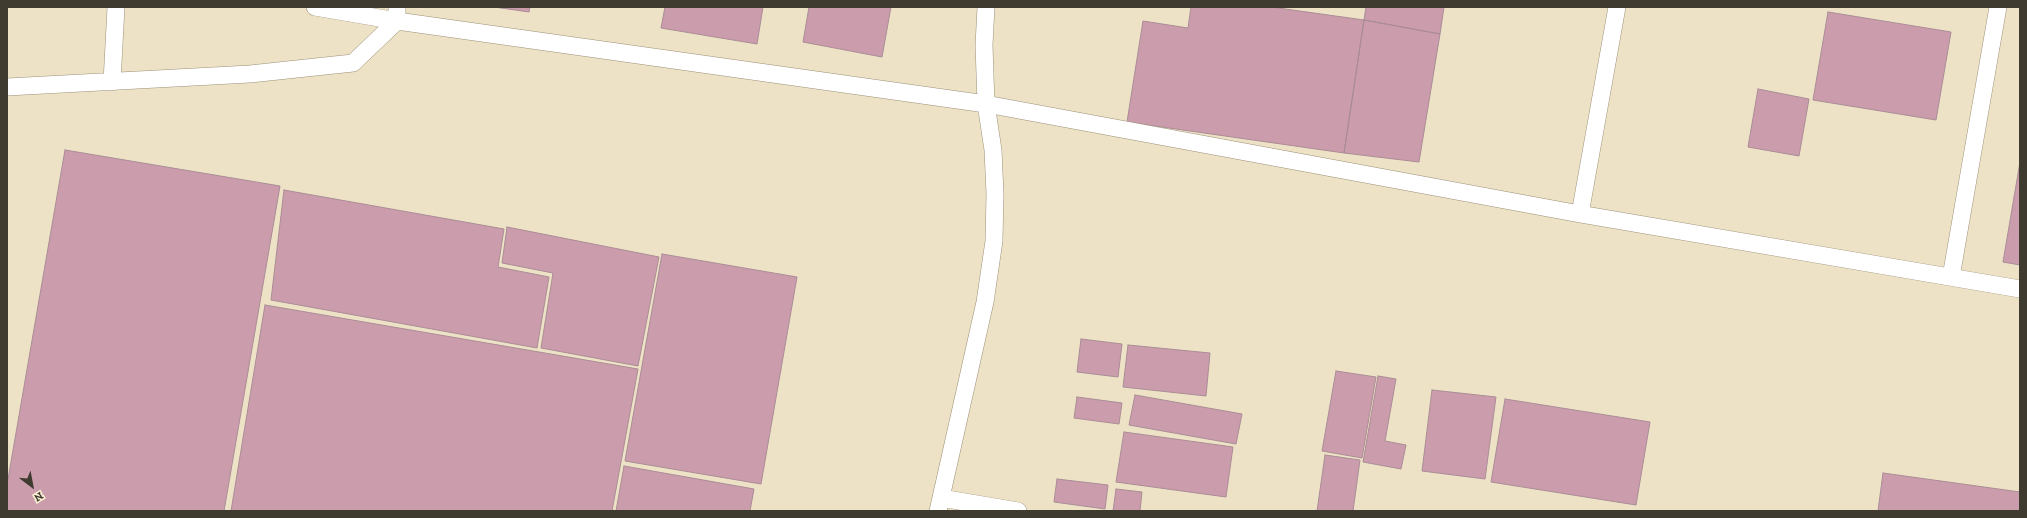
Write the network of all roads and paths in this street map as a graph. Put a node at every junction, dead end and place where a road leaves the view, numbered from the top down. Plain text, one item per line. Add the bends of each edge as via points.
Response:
1 (116, 7) edge
2 (315, 7) edge
3 (986, 7) edge
4 (1617, 7) edge
5 (1998, 7) edge
6 (397, 14) edge
7 (112, 82) junction
8 (7, 87) edge
9 (986, 104) junction
10 (1580, 214) junction
11 (1951, 277) junction
12 (2020, 289) edge
13 (940, 505) edge
14 (1018, 511) edge

1 - 7 lane
2 - 6 lane
3 - 9 lane
4 - 10 lane
5 - 11 lane
6 - 7 lane via 352,63 250,74
6 - 9 lane
7 - 8 lane
9 - 10 lane
9 - 13 lane via 995,194 994,241 985,302
10 - 11 lane
11 - 12 lane
13 - 14 lane

